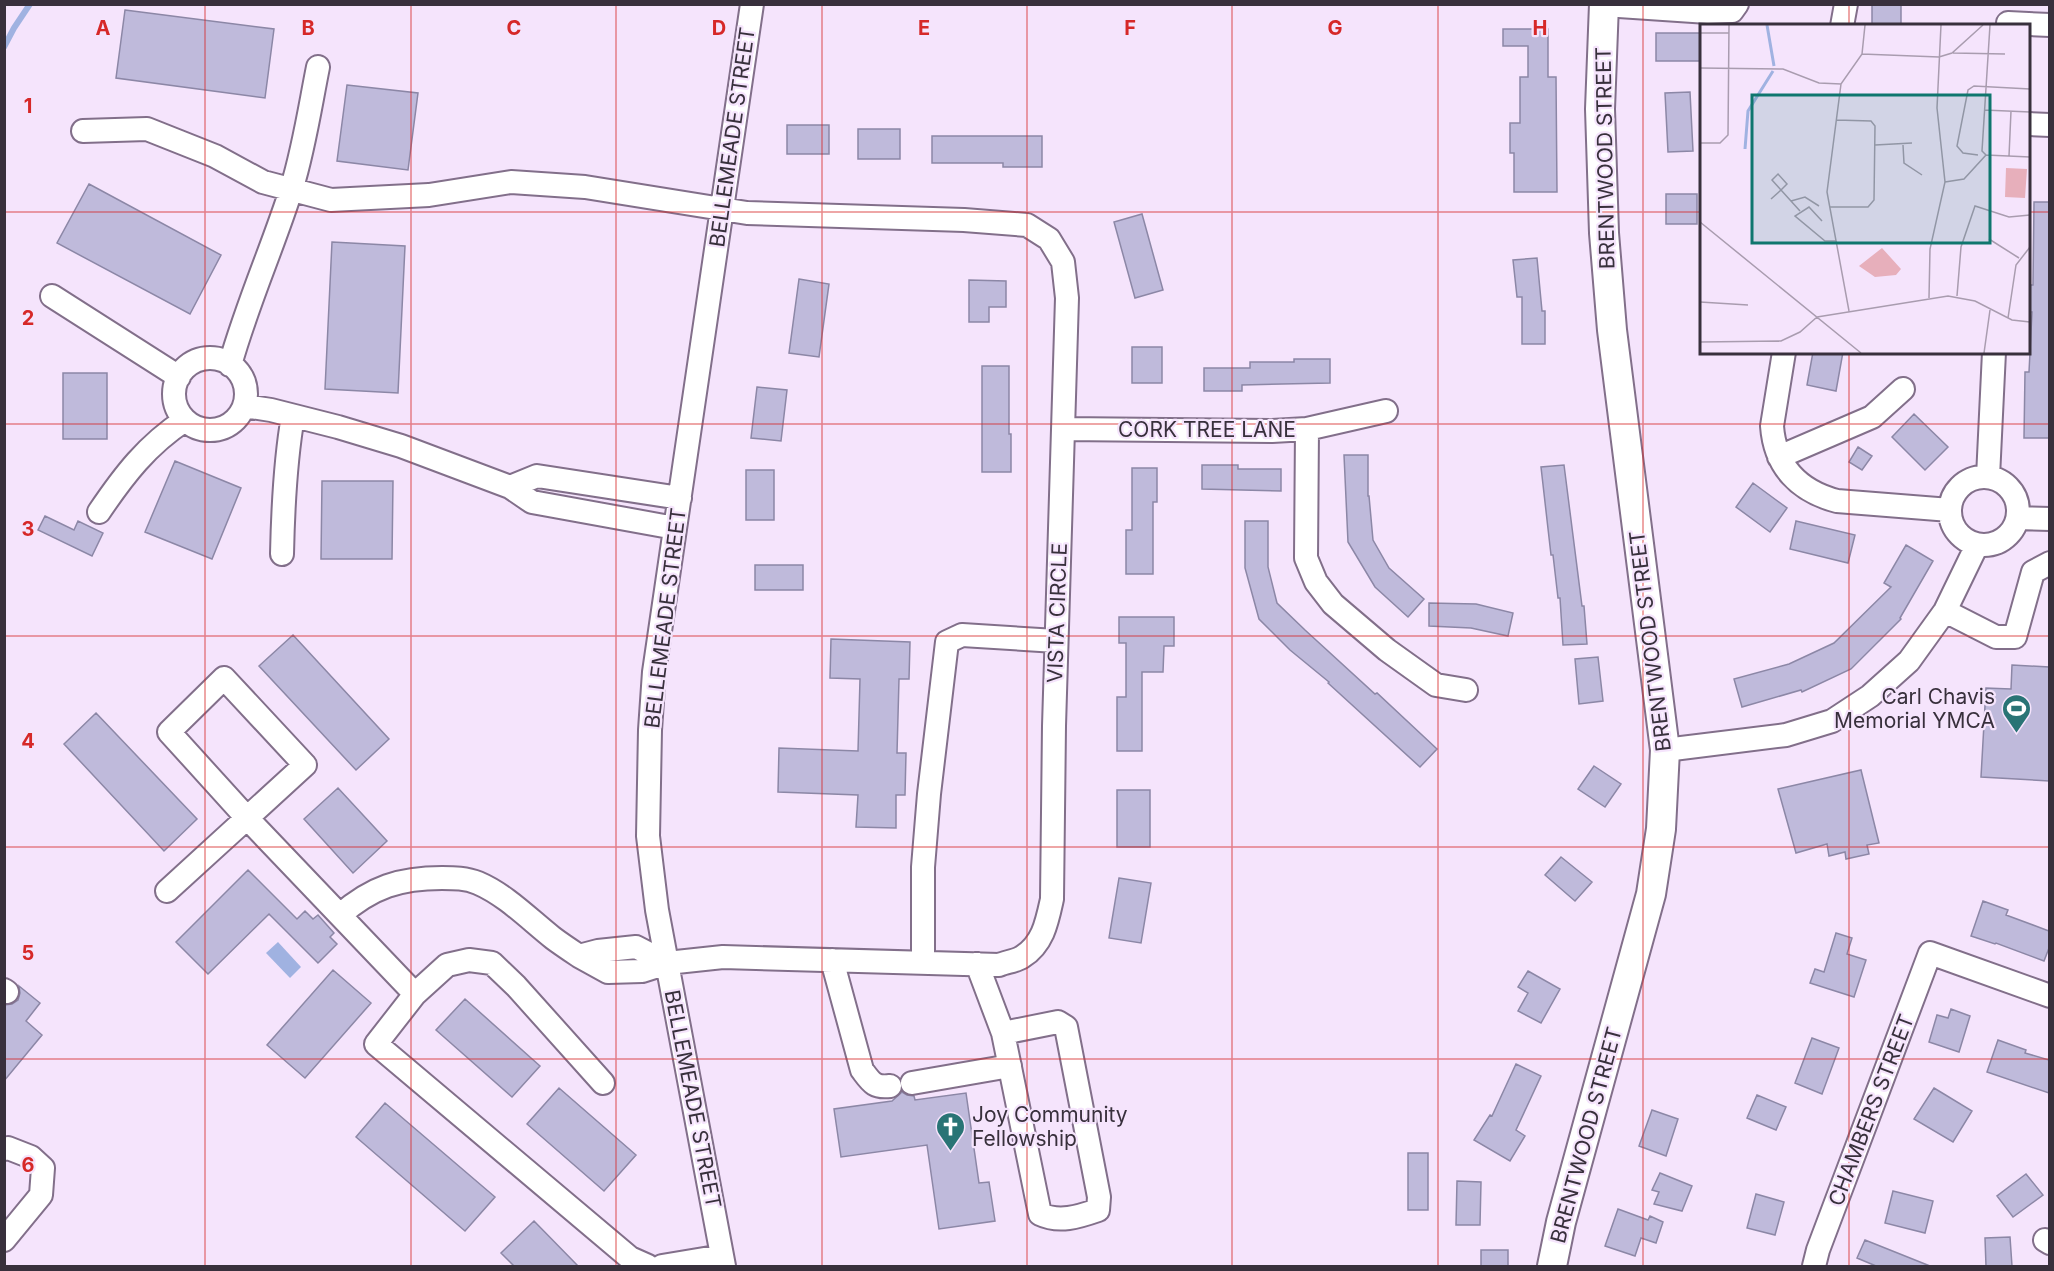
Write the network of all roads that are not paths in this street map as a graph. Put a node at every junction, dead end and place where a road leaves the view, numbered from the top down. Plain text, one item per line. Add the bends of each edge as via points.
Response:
1 (752, 4) edge
2 (1737, 4) edge
3 (1846, 4) edge
4 (1604, 5) edge
5 (2009, 18) edge
6 (1842, 24) edge
7 (2049, 25) edge
8 (318, 66) dead end
9 (2030, 124) edge
10 (2049, 125) edge
11 (83, 131) dead end
12 (291, 188) junction
13 (722, 208) junction
14 (51, 296) dead end
15 (1784, 354) edge
16 (1994, 354) edge
17 (230, 364) junction
18 (179, 377) junction
19 (1903, 389) dead end
20 (244, 406) junction
21 (1386, 411) dead end
22 (293, 416) junction
23 (185, 420) junction
24 (1063, 429) junction
25 (1307, 429) junction
26 (1779, 457) junction
27 (1988, 477) junction
28 (577, 482) junction
29 (510, 487) junction
30 (680, 498) junction
31 (573, 509) junction
32 (1950, 510) junction
33 (99, 512) dead end
34 (2018, 518) junction
35 (2049, 519) edge
36 (675, 528) junction
37 (1977, 545) junction
38 (282, 554) dead end
39 (2049, 563) edge
40 (1945, 611) junction
41 (1056, 641) junction
42 (1466, 690) dead end
43 (1665, 750) junction
44 (247, 818) junction
45 (167, 891) dead end
46 (340, 915) junction
47 (832, 960) junction
48 (923, 962) junction
49 (667, 963) junction
50 (976, 964) junction
51 (415, 994) junction
52 (2049, 996) edge
53 (1004, 1033) junction
54 (1010, 1066) junction
55 (603, 1083) dead end
56 (912, 1083) dead end
57 (890, 1086) dead end
58 (4, 1149) edge
59 (4, 1240) edge
60 (723, 1261) edge
61 (648, 1266) edge
62 (662, 1266) edge
63 (1551, 1266) edge
64 (1814, 1266) edge

1 - 13 street, BELLEMEADE STREET
2 - 4 street via 1732,11 1708,12
3 - 6 street
4 - 43 main road, BRENTWOOD STREET via 1599,110 1604,233 1612,330
5 - 7 street
8 - 12 street
9 - 10 street
11 - 12 street, VISTA CIRCLE via 147,129 215,156 263,182
12 - 13 street, VISTA CIRCLE via 331,200 429,195 511,182 585,187
12 - 17 street
13 - 24 street, VISTA CIRCLE via 747,213 1027,225 1049,239 1063,262 1067,298
13 - 30 street, BELLEMEADE STREET
14 - 18 street
15 - 26 street via 1772,426
16 - 27 street
17 - 18 street via 207,358 196,361
17 - 20 street via 244,383
18 - 23 street via 175,400
19 - 26 street via 1872,417
20 - 22 street
20 - 23 street via 238,417 219,429 195,427
21 - 25 street, CORK TREE LANE
22 - 29 street via 401,446
22 - 38 street
23 - 33 street via 164,434 129,468
24 - 25 street, CORK TREE LANE
24 - 41 street, VISTA CIRCLE
25 - 42 street via 1306,558 1316,582 1333,604 1419,674 1436,685
26 - 32 street via 1790,475 1821,497
27 - 32 street via 1965,483 1956,491
27 - 34 street via 2009,487 2019,507
28 - 29 street via 537,476
28 - 30 street
28 - 31 street
29 - 31 street via 532,502
30 - 36 street, BELLEMEADE STREET
31 - 36 street
32 - 37 street via 1958,534
34 - 35 street
34 - 37 street via 2015,528 1999,543
36 - 49 street, BELLEMEADE STREET via 654,672 649,742 648,836
37 - 40 street
39 - 40 street via 2033,572 2015,637 1996,637
40 - 43 street via 1909,661 1870,696 1832,721 1786,735
41 - 48 street via 962,635 947,642 923,867
41 - 50 street, VISTA CIRCLE via 1052,900 1047,926 1039,942 1022,957 999,965
43 - 63 main road, BRENTWOOD STREET via 1661,829 1651,894
44 - 44 street via 305,765 224,678 170,732
44 - 45 street
44 - 46 street
46 - 49 street via 357,900 390,884 419,878 459,878 478,883 513,905 579,956 636,947
46 - 51 street
47 - 48 street, VISTA CIRCLE
47 - 49 street, VISTA CIRCLE via 723,957
47 - 57 street via 862,1070 880,1088
48 - 50 street, VISTA CIRCLE
49 - 60 street, BELLEMEADE STREET
50 - 53 street
51 - 55 street via 447,965 469,960 492,963
51 - 61 street via 376,1044 630,1258
52 - 64 street, CHAMBERS STREET via 1929,953
53 - 54 street
53 - 54 street via 1058,1022 1066,1027 1099,1197 1098,1210 1074,1218 1050,1219 1040,1214
54 - 56 street
58 - 59 street via 31,1157 42,1168 41,1195
60 - 62 street

